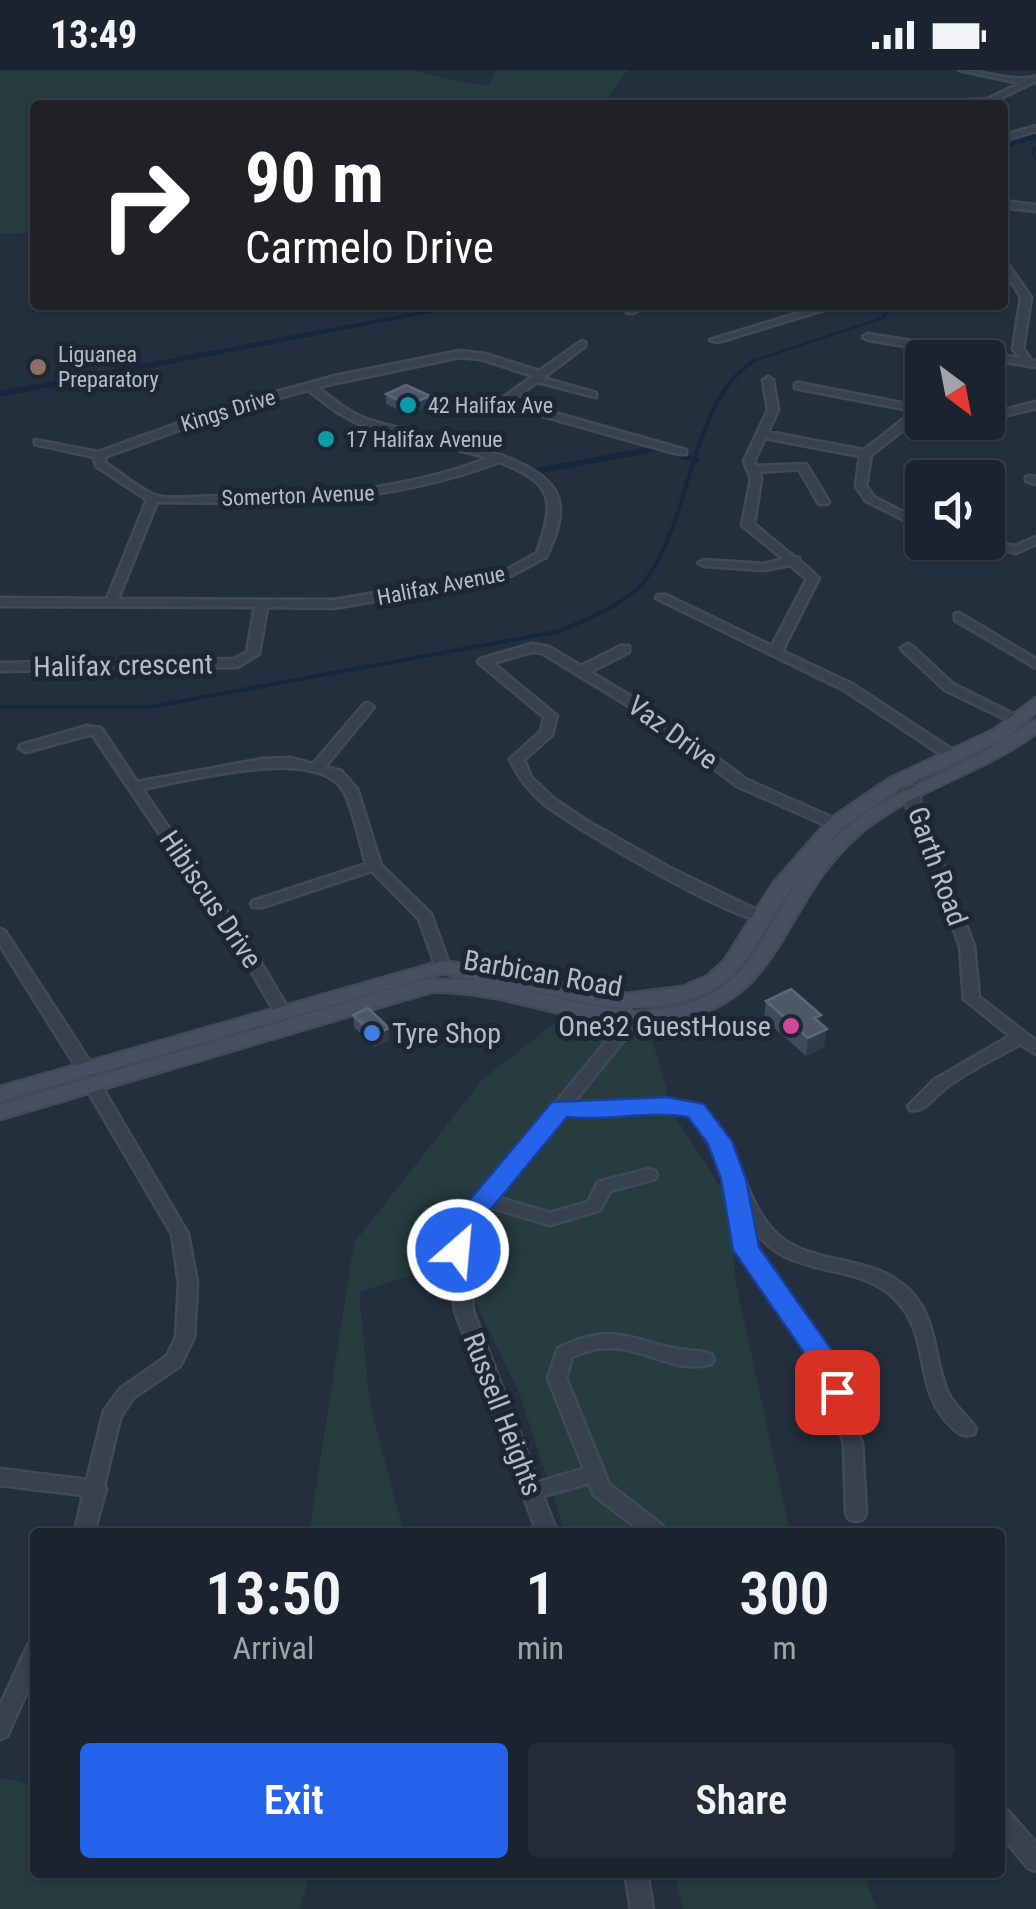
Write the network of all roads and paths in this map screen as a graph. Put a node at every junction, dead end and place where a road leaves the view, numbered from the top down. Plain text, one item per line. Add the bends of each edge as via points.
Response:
1 (963, 70) edge
2 (1032, 80) edge
3 (990, 100) edge
4 (1036, 128) edge
5 (1008, 138) edge
6 (1008, 205) edge
7 (1036, 208) edge
8 (1008, 266) edge
9 (1031, 297) edge
10 (817, 310) edge
11 (868, 337) dead end
12 (715, 340) dead end
13 (582, 344) dead end
14 (1031, 362) edge
15 (539, 377) junction
16 (768, 380) dead end
17 (309, 386) junction
18 (800, 386) dead end
19 (592, 395) dead end
20 (1036, 405) edge
21 (905, 407) edge
22 (1005, 413) edge
23 (905, 423) edge
24 (762, 434) junction
25 (39, 442) dead end
26 (682, 452) dead end
27 (866, 454) junction
28 (98, 455) junction
29 (498, 459) junction
30 (754, 469) junction
31 (153, 499) junction
32 (823, 502) dead end
33 (905, 516) edge
34 (1036, 540) edge
35 (1005, 546) edge
36 (795, 560) junction
37 (704, 563) dead end
38 (662, 598) dead end
39 (0, 602) edge
40 (111, 603) junction
41 (260, 605) junction
42 (959, 617) dead end
43 (907, 648) dead end
44 (625, 649) dead end
45 (776, 651) junction
46 (1036, 664) edge
47 (0, 667) edge
48 (583, 670) junction
49 (1036, 703) edge
50 (368, 707) dead end
51 (1028, 722) edge
52 (26, 748) dead end
53 (954, 757) junction
54 (318, 767) junction
55 (135, 786) junction
56 (912, 790) junction
57 (835, 824) junction
58 (374, 866) junction
59 (258, 904) dead end
60 (762, 918) junction
61 (0, 934) edge
62 (443, 967) junction
63 (641, 1009) junction
64 (284, 1015) junction
65 (1019, 1038) junction
66 (1036, 1049) edge
67 (90, 1079) junction
68 (0, 1094) edge
69 (916, 1106) dead end
70 (561, 1108) junction
71 (0, 1112) edge
72 (649, 1175) dead end
73 (734, 1179) junction
74 (485, 1200) junction
75 (705, 1358) dead end
76 (967, 1429) dead end
77 (594, 1474) junction
78 (0, 1477) edge
79 (96, 1490) junction
80 (533, 1491) junction
81 (856, 1513) dead end
82 (85, 1528) edge
83 (545, 1528) edge
84 (652, 1528) edge
85 (30, 1662) edge
86 (0, 1729) edge
87 (1005, 1824) edge
88 (1036, 1860) edge
89 (637, 1878) edge
90 (642, 1909) edge

1 - 2 street
2 - 3 street
4 - 5 street
6 - 7 street
8 - 9 street
9 - 14 street via 1018,349
10 - 12 street
11 - 14 street
13 - 15 street
15 - 17 street, Kings Drive via 472,353
15 - 19 street, Kings Drive
15 - 26 street via 504,402
16 - 24 street via 774,410
17 - 28 street, Kings Drive
17 - 29 street, Halifax Avenue via 361,421
18 - 21 street
20 - 22 street
23 - 27 street
24 - 27 street
24 - 30 street via 749,461
25 - 28 street
27 - 33 street via 864,492
28 - 31 street via 100,464
29 - 31 street, Somerton Avenue via 432,482 349,496
29 - 41 street, Halifax Avenue via 534,475 552,497 556,513 542,556 526,568 334,604
30 - 32 street via 802,466
30 - 36 street via 748,524
31 - 40 street
34 - 35 street via 1022,549
36 - 37 street via 764,567
36 - 45 street via 814,578
38 - 45 street
39 - 40 street, Halifax Avenue
40 - 41 street, Halifax Avenue
41 - 47 street, Halifax crescent via 253,654 236,663
42 - 46 street
43 - 51 street via 949,687
44 - 48 street
45 - 53 street via 848,688
48 - 57 street, Vaz Drive via 742,783
48 - 60 street, Vaz Drive via 545,650 488,659 484,666 551,716 552,724 517,759 523,780 622,849
49 - 51 main road, Barbican Road
50 - 54 street
51 - 53 main road, Barbican Road
51 - 56 main road, Barbican Road via 990,757
52 - 55 street, Hibiscus Drive via 96,732
53 - 57 main road, Barbican Road via 895,782
54 - 55 street via 263,763
54 - 58 street via 346,780
55 - 64 street, Hibiscus Drive
56 - 63 main road, Barbican Road via 877,810 825,857 742,985 700,1008
56 - 65 street, Garth Road via 967,946 972,999
57 - 60 main road, Barbican Road
58 - 59 street
58 - 62 street via 426,917
60 - 63 main road, Barbican Road via 715,981
61 - 67 street
62 - 63 main road, Barbican Road
62 - 64 main road, Barbican Road
63 - 67 main road, Barbican Road via 579,1012 470,984 430,985
63 - 70 street, Russell Heights
64 - 67 main road, Barbican Road
65 - 66 street, Garth Road
65 - 69 street via 940,1084
67 - 68 main road, Barbican Road
67 - 71 main road, Barbican Road
67 - 79 street via 180,1234 188,1283 185,1337 174,1361 127,1393 111,1416
70 - 73 street via 696,1110 719,1141
70 - 74 street, Russell Heights
72 - 74 street via 604,1186 594,1206 550,1218
73 - 76 street via 775,1243 857,1265 910,1301 941,1405
73 - 81 street via 746,1250 829,1366 853,1444
74 - 80 street, Russell Heights via 466,1222 458,1250 464,1312
75 - 77 street via 670,1357 606,1337 564,1353 557,1378
77 - 80 street
77 - 84 street via 608,1496
78 - 79 street
79 - 82 street
80 - 83 street, Russell Heights
85 - 86 street
87 - 88 street
89 - 90 street

